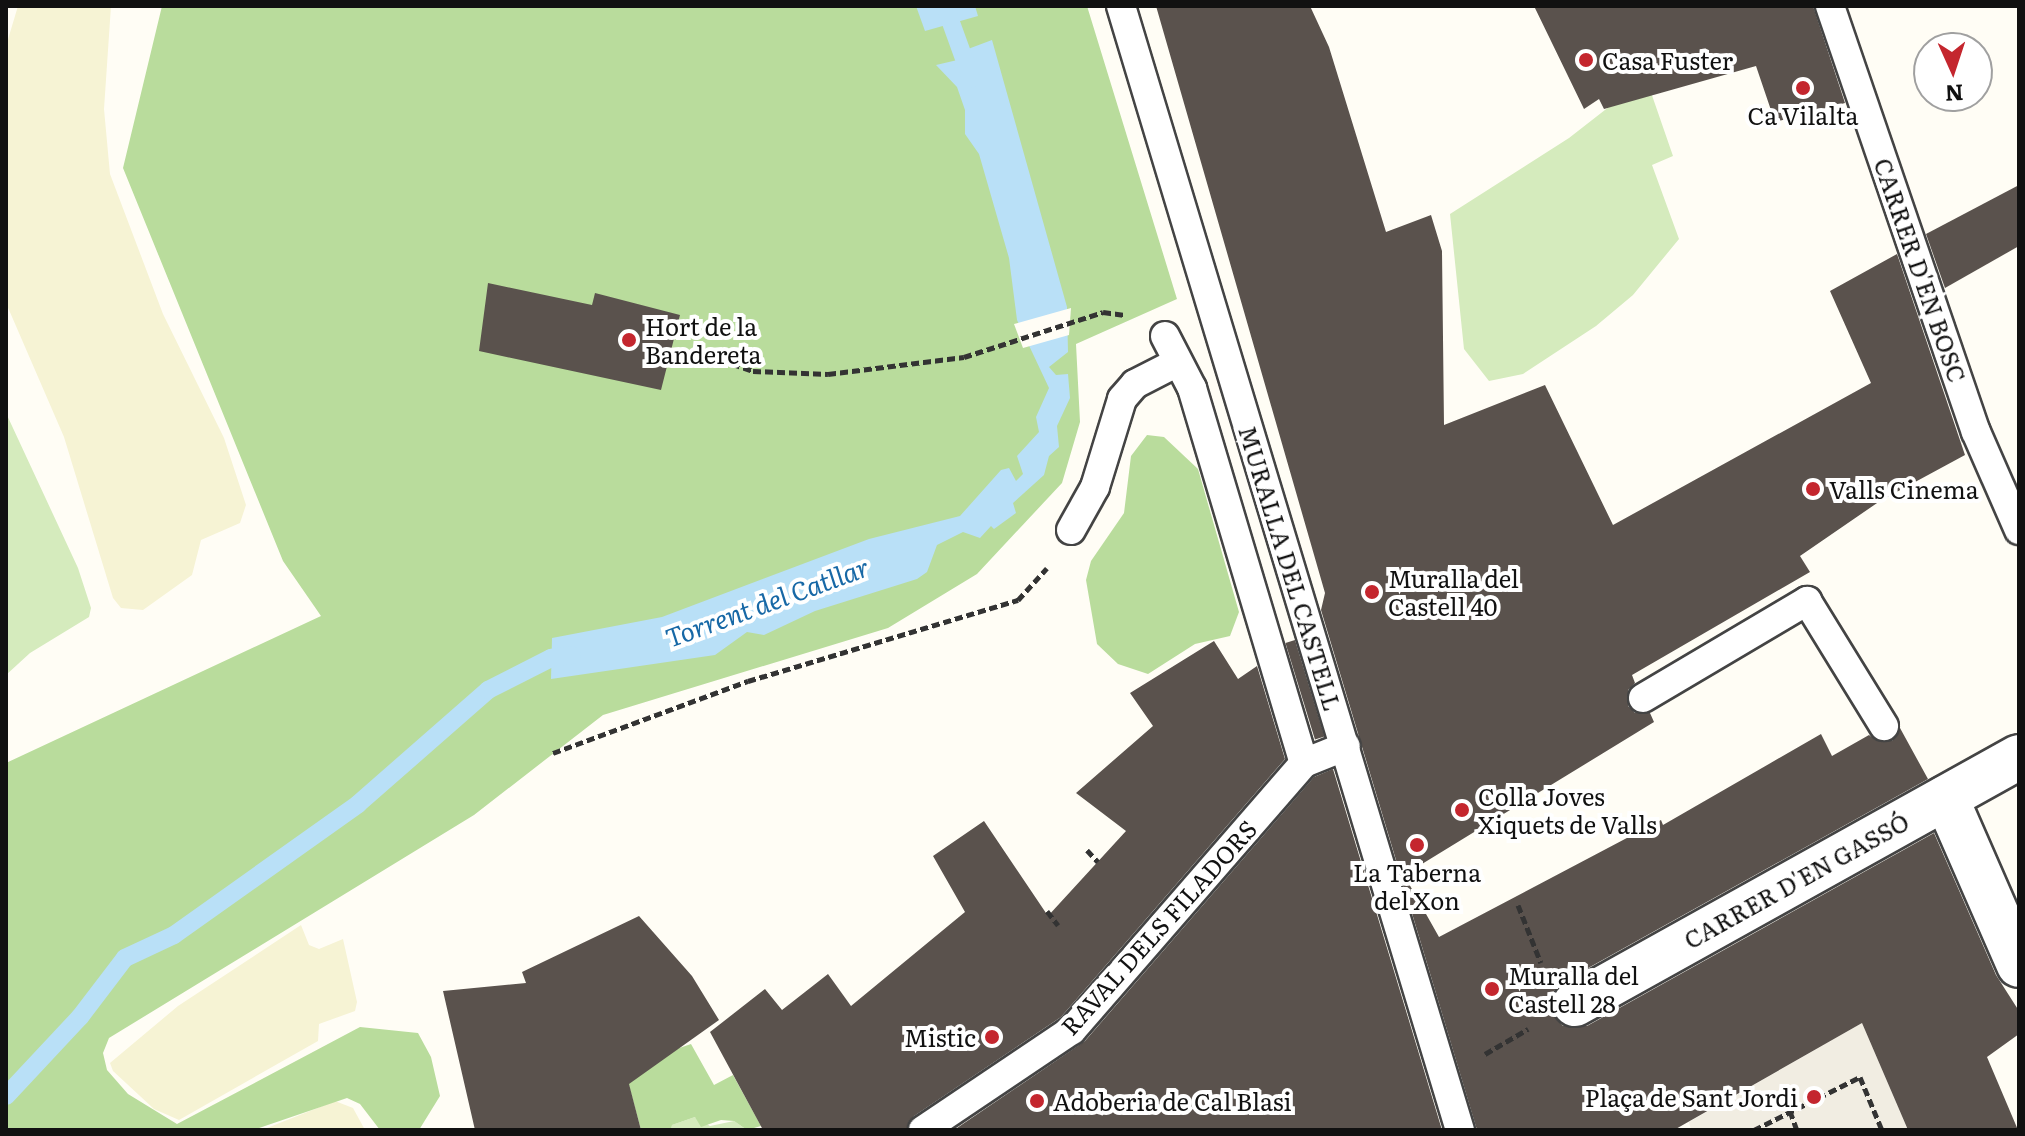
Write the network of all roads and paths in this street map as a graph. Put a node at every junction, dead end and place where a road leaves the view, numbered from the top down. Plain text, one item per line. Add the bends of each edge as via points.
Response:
1 (1121, 6) edge
2 (1830, 6) edge
3 (1097, 314) dead end
4 (1165, 336) dead end
5 (698, 352) dead end
6 (1178, 362) junction
7 (1071, 530) joint
8 (2019, 530) edge
9 (1329, 693) junction
10 (1643, 698) dead end
11 (1282, 710) junction
12 (1884, 726) dead end
13 (1346, 746) junction
14 (553, 753) dead end
15 (2019, 757) edge
16 (1304, 763) junction
17 (1931, 799) junction
18 (1087, 850) dead end
19 (1098, 862) dead end
20 (1047, 911) dead end
21 (1058, 925) dead end
22 (2019, 965) edge
23 (1575, 1004) dead end
24 (1529, 1029) dead end
25 (1489, 1052) dead end
26 (1790, 1111) junction
27 (923, 1130) edge
28 (1460, 1130) edge
29 (1754, 1130) edge
30 (1797, 1130) edge
31 (1882, 1130) edge

1 - 9 lane, MURALLA DEL CASTELL
2 - 8 lane, CARRER D'EN BOSC via 1976,432
3 - 5 path via 990,344 964,357 828,374 753,371
4 - 6 lane
6 - 7 lane via 1135,384 1122,399 1095,487
6 - 11 lane via 1192,388
7 - 14 path via 1033,589 1018,600 748,681
9 - 11 lane
9 - 13 lane, MURALLA DEL CASTELL
10 - 12 lane via 1807,601
11 - 16 lane
13 - 16 lane, RAVAL DELS FILADORS
13 - 28 lane, MURALLA DEL CASTELL
15 - 17 street, CARRER D'EN GASSÓ
16 - 27 lane, RAVAL DELS FILADORS via 1072,1030
17 - 22 street
17 - 23 street, CARRER D'EN GASSÓ
18 - 19 path
20 - 21 path
24 - 25 path
26 - 29 path
26 - 30 path
26 - 31 path via 1860,1077

